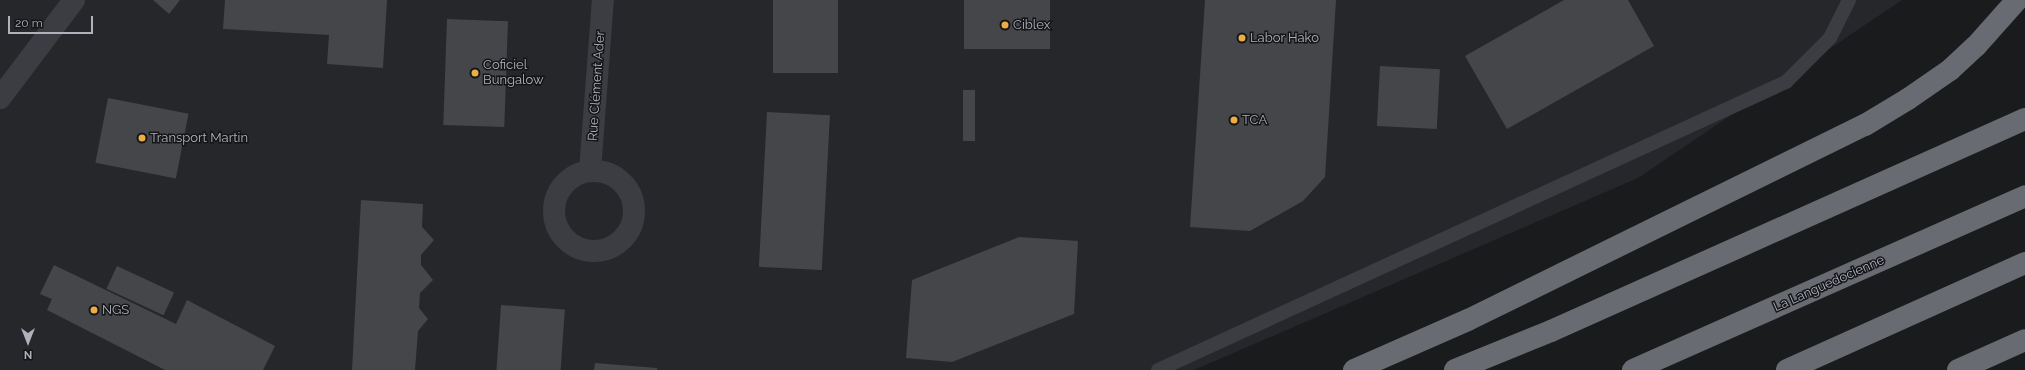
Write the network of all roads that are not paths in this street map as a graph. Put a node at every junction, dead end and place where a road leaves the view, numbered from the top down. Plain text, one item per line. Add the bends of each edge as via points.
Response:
1 (74, 0) edge
2 (603, 0) edge
3 (1849, 0) edge
4 (2017, 0) edge
5 (0, 98) edge
6 (2025, 119) edge
7 (590, 171) dead end
8 (2025, 196) edge
9 (2025, 263) edge
10 (2025, 340) edge
11 (1158, 370) edge
12 (1354, 370) edge
13 (1455, 370) edge
14 (1633, 370) edge
15 (1787, 370) edge
16 (1958, 370) edge

1 - 5 street
2 - 7 street, Rue Clément Ader
3 - 11 lane via 1830,38 1786,82
4 - 12 highway via 1976,46 1950,70 1865,124 1468,320
6 - 13 highway via 1551,332
8 - 14 highway, La Languedocienne
9 - 15 highway
10 - 16 highway

